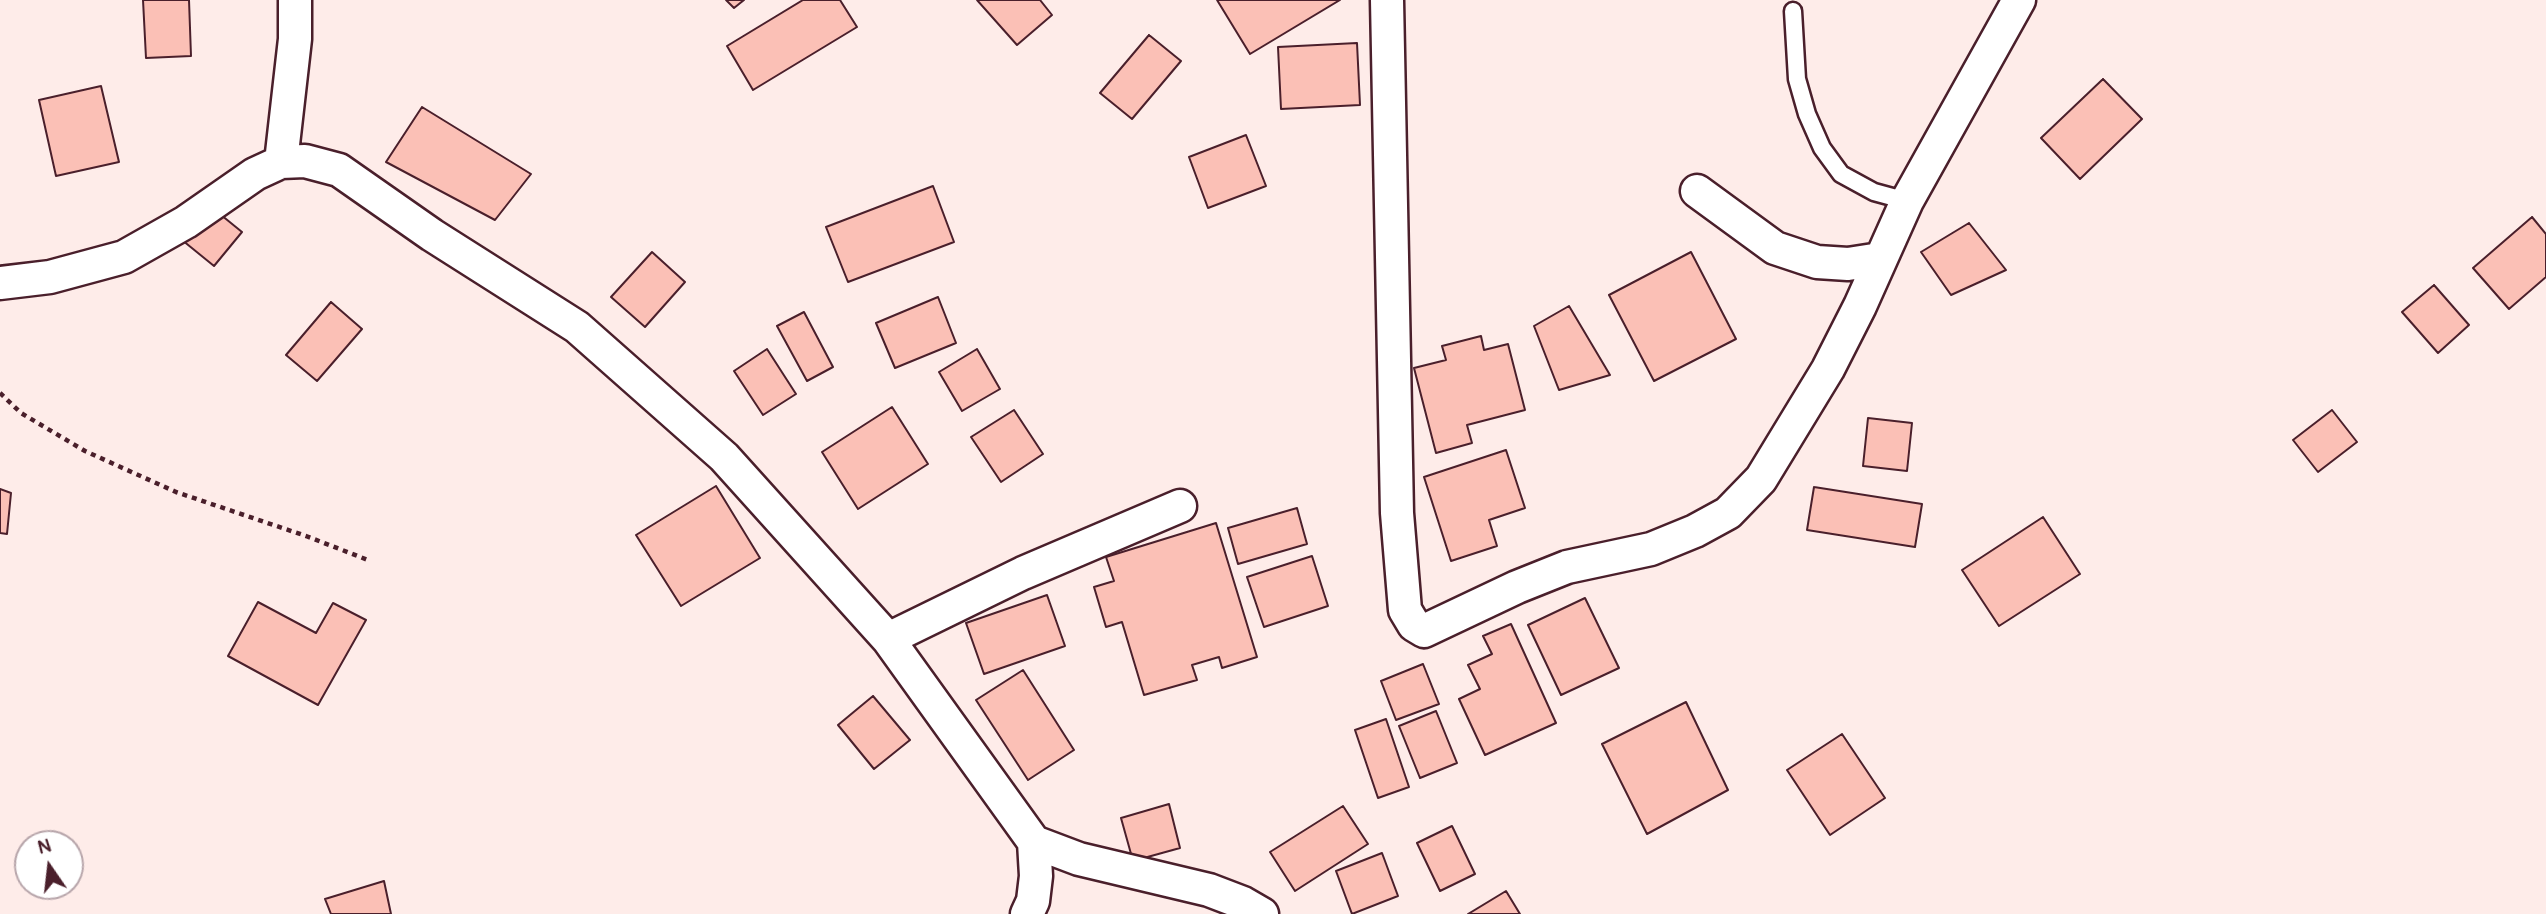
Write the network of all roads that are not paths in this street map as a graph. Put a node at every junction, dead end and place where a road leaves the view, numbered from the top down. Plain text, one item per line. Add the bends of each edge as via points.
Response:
1 (295, 0) edge
2 (1387, 0) edge
3 (2019, 0) edge
4 (1793, 11) dead end
5 (281, 162) junction
6 (1697, 191) dead end
7 (1907, 201) junction
8 (1880, 259) junction
9 (0, 283) edge
10 (1180, 506) dead end
11 (888, 639) junction
12 (1034, 842) junction
13 (1027, 914) edge
14 (1262, 914) edge

1 - 5 street
2 - 8 street via 1397,513 1405,610 1424,631 1567,567 1651,549 1728,513 1761,479 1828,369
3 - 7 street
4 - 7 lane via 1797,79 1822,148 1841,174 1874,192
5 - 9 street via 124,257
5 - 11 street via 305,161 339,170 576,327 724,457
6 - 8 street via 1775,248 1817,262
7 - 8 street
10 - 11 street via 1023,573
11 - 12 street
12 - 13 street via 1036,876
12 - 14 street via 1079,859 1209,890

